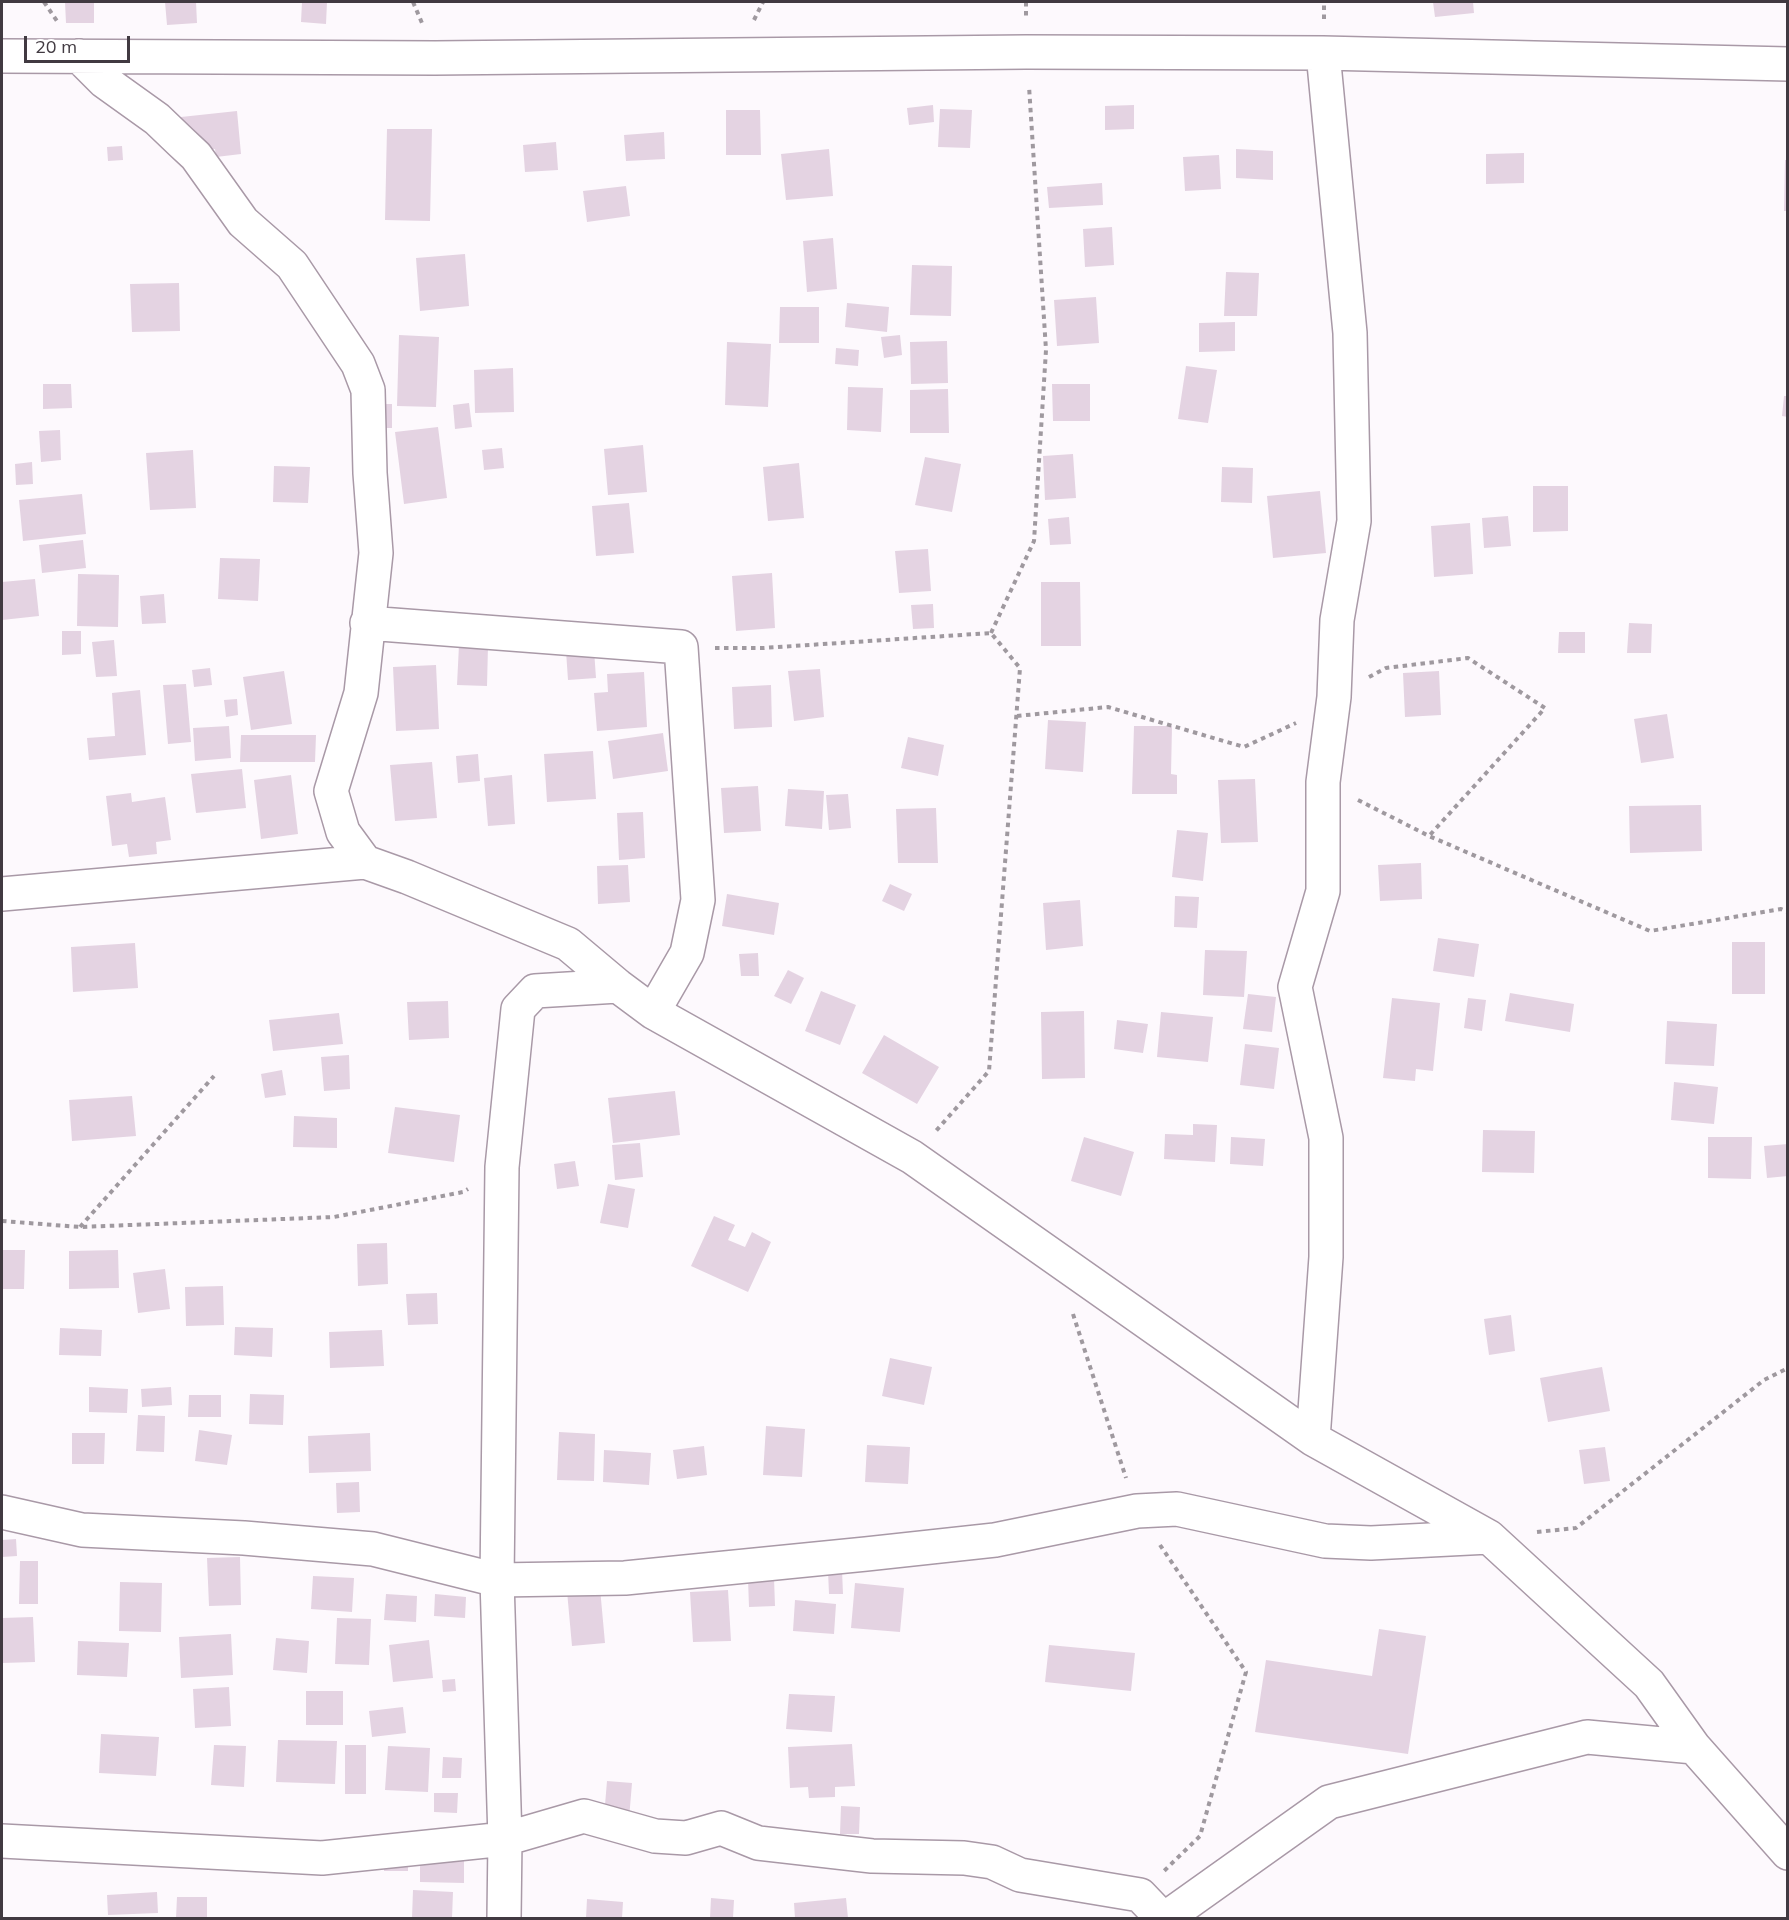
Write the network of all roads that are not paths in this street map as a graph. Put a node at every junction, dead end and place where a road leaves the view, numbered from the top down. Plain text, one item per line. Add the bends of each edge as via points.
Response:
1 (1323, 53) junction
2 (2, 56) edge
3 (79, 56) junction
4 (1788, 64) edge
5 (367, 623) junction
6 (365, 862) junction
7 (2, 894) edge
8 (618, 986) junction
9 (653, 1012) junction
10 (1313, 1438) junction
11 (2, 1512) edge
12 (1489, 1537) junction
13 (497, 1580) junction
14 (1694, 1747) junction
15 (505, 1839) junction
16 (2, 1841) edge
17 (1788, 1853) edge
18 (504, 1918) edge
19 (1164, 1918) edge

1 - 3 street
1 - 4 street
1 - 10 street via 1350,333 1354,521 1338,620 1334,697 1323,782 1323,891 1295,987 1326,1138 1326,1257
2 - 3 street
3 - 5 street via 196,156 243,222 292,265 358,364 368,390 376,553
5 - 6 street via 361,693 331,791 343,832
5 - 9 street via 681,647 698,900 687,953
6 - 7 street
6 - 8 street via 568,944
8 - 9 street
8 - 13 street via 535,991 518,1009 501,1167
9 - 10 street via 912,1157
10 - 12 street
11 - 13 street via 82,1530 373,1549
12 - 13 street via 1371,1543 1325,1541 1177,1509 1137,1511 972,1543 625,1578
12 - 14 street via 1649,1684
13 - 15 street
14 - 17 street
14 - 19 street via 1587,1737 1329,1803
15 - 16 street via 322,1858
15 - 18 street
15 - 19 street via 584,1816 655,1836 686,1838 721,1828 758,1843 872,1856 992,1862 1020,1875 1140,1895

